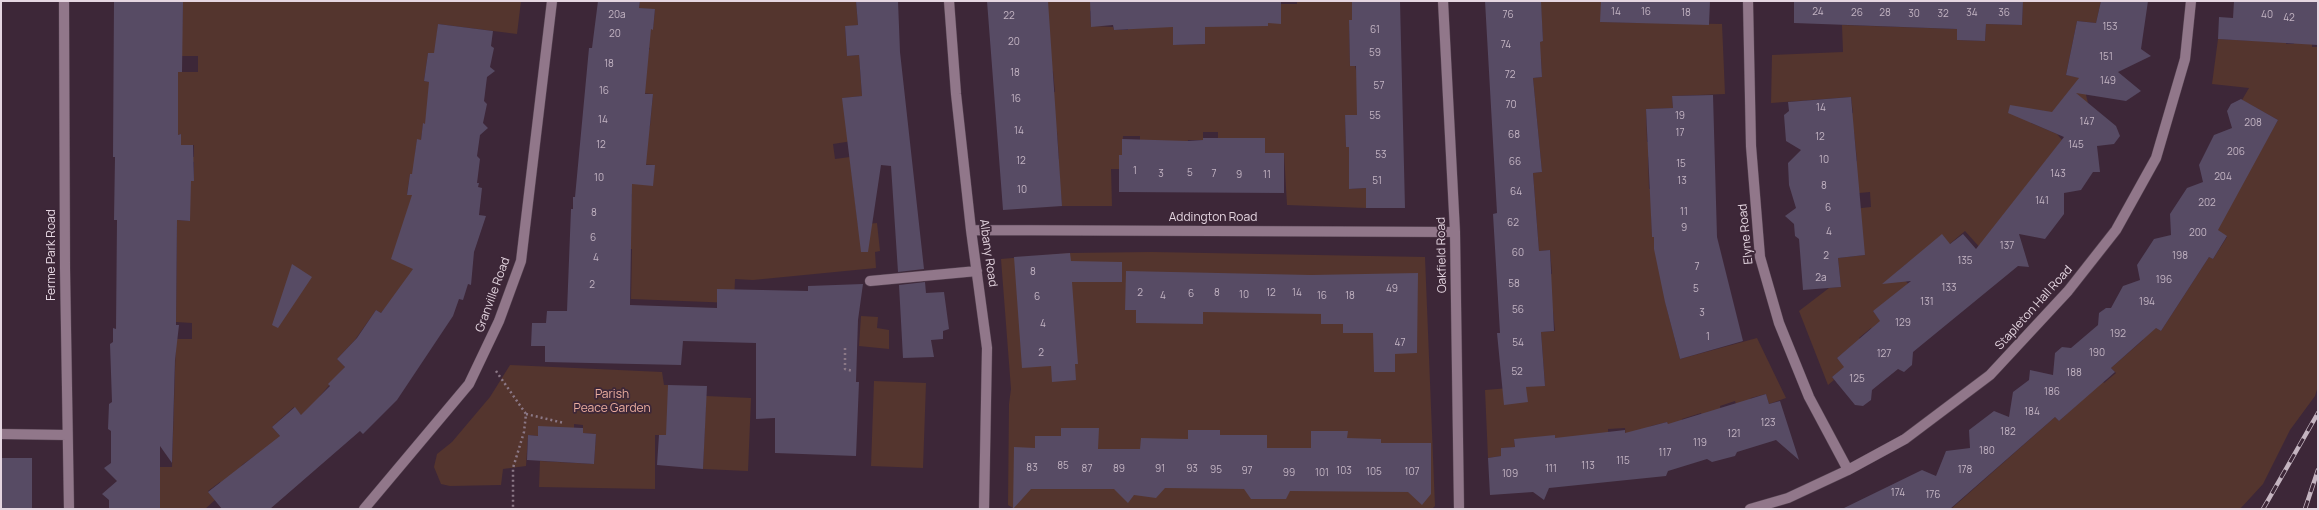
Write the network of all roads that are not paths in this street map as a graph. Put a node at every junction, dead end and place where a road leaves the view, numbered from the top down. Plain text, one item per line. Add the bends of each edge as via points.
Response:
1 (64, 1) edge
2 (552, 1) edge
3 (949, 1) edge
4 (1443, 1) edge
5 (1748, 1) edge
6 (2191, 1) edge
7 (971, 230) junction
8 (1455, 232) junction
9 (977, 271) junction
10 (870, 281) dead end
11 (1, 434) edge
12 (67, 435) junction
13 (1848, 470) junction
14 (69, 509) edge
15 (364, 509) edge
16 (984, 509) edge
17 (1459, 509) edge
18 (1750, 509) edge

1 - 12 street, Ferme Park Road
2 - 15 street, Granville Road via 521,261 484,356 469,384
3 - 7 street, Albany Road
4 - 8 street, Oakfield Road
5 - 13 street, Elyne Road via 1751,146 1760,258 1779,322 1809,397
6 - 13 street, Stapleton Hall Road via 2185,59 2156,158 2116,230 2068,291 1990,375 1905,439
7 - 8 street, Addington Road
7 - 9 street, Albany Road
8 - 17 street, Oakfield Road
9 - 10 street
9 - 16 street, Albany Road via 988,348
11 - 12 street
12 - 14 street, Ferme Park Road
13 - 18 street, Stapleton Hall Road via 1788,498

